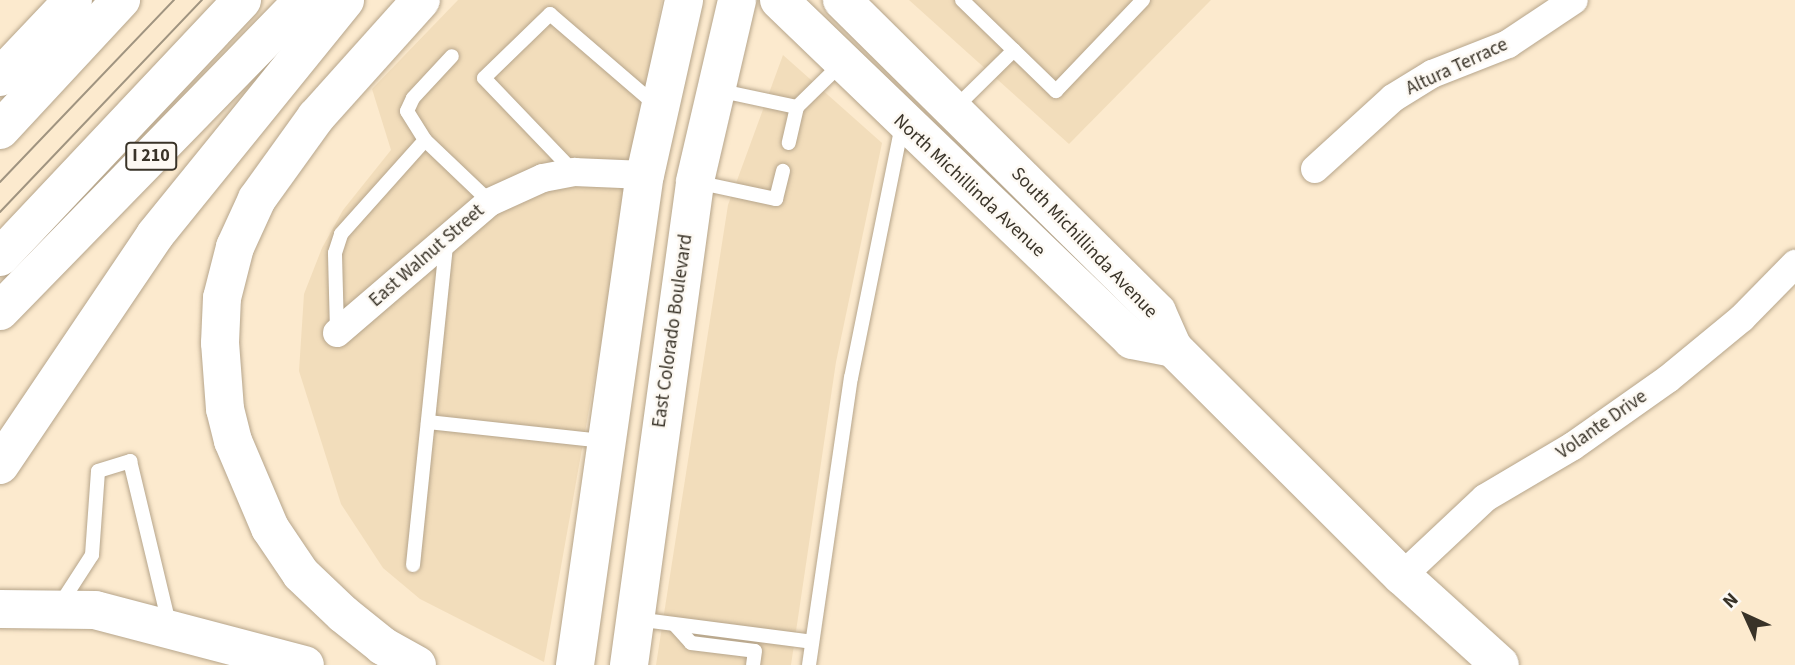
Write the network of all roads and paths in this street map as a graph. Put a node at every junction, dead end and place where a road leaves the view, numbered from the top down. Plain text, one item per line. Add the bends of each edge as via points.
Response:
1 (73, 0) edge
2 (121, 0) edge
3 (242, 0) edge
4 (303, 0) edge
5 (345, 0) edge
6 (421, 0) edge
7 (684, 0) edge
8 (737, 0) edge
9 (779, 0) edge
10 (842, 0) edge
11 (962, 0) edge
12 (1143, 0) edge
13 (1574, 0) edge
14 (1014, 50) junction
15 (452, 56) dead end
16 (842, 63) junction
17 (0, 77) edge
18 (715, 89) junction
19 (796, 107) junction
20 (660, 108) junction
21 (953, 110) junction
22 (903, 124) junction
23 (0, 130) edge
24 (425, 140) junction
25 (789, 143) dead end
26 (1315, 169) dead end
27 (783, 171) dead end
28 (574, 172) junction
29 (645, 175) junction
30 (695, 181) junction
31 (490, 202) junction
32 (446, 238) junction
33 (1060, 244) junction
34 (0, 257) edge
35 (1795, 264) edge
36 (0, 311) edge
37 (337, 333) joint
38 (428, 422) junction
39 (607, 442) junction
40 (0, 465) edge
41 (413, 565) dead end
42 (1402, 576) junction
43 (59, 606) junction
44 (0, 609) edge
45 (635, 619) junction
46 (675, 625) junction
47 (169, 626) junction
48 (812, 642) junction
49 (305, 665) edge
50 (417, 665) edge
51 (575, 665) edge
52 (629, 665) edge
53 (753, 665) edge
54 (809, 665) edge
55 (1500, 665) edge

1 - 17 main road
2 - 23 main road
3 - 34 main road
4 - 36 main road, I 210
5 - 40 main road via 155,235
6 - 50 main road via 316,117 257,199 235,247 222,298 220,343 225,409 233,440 270,528 301,573 343,614
7 - 20 main road
8 - 18 main road, East Colorado Boulevard
9 - 16 main road, North Michillinda Avenue
10 - 21 main road, South Michillinda Avenue
11 - 14 lane
12 - 14 lane via 1056,91
13 - 26 street, Altura Terrace via 1508,44 1432,74 1393,98
14 - 21 lane
15 - 24 lane via 413,98 407,111
16 - 19 lane
16 - 22 main road, North Michillinda Avenue
18 - 19 lane
18 - 30 main road, East Colorado Boulevard
19 - 25 lane
20 - 28 lane via 550,14 484,78
20 - 29 main road
21 - 33 main road, South Michillinda Avenue
22 - 33 main road, North Michillinda Avenue
22 - 48 lane via 851,378
24 - 31 lane
24 - 37 lane via 341,234 335,253
27 - 30 lane via 776,199
28 - 29 street, East Walnut Street
28 - 31 street, East Walnut Street via 543,178
29 - 39 main road
30 - 45 main road, East Colorado Boulevard
31 - 32 street, East Walnut Street
32 - 37 street, East Walnut Street
32 - 38 lane
33 - 42 main road, South Michillinda Avenue via 1157,312 1173,348
35 - 42 street, Volante Drive via 1742,318 1668,379 1573,446 1485,498
38 - 39 lane
38 - 41 lane
39 - 51 main road
42 - 55 main road, South Michillinda Avenue
43 - 44 main road
43 - 47 main road
43 - 47 lane via 92,555 99,471 130,461
45 - 46 lane
45 - 52 main road, East Colorado Boulevard
46 - 48 lane
46 - 53 lane via 691,643 754,651
47 - 49 main road
48 - 54 lane

